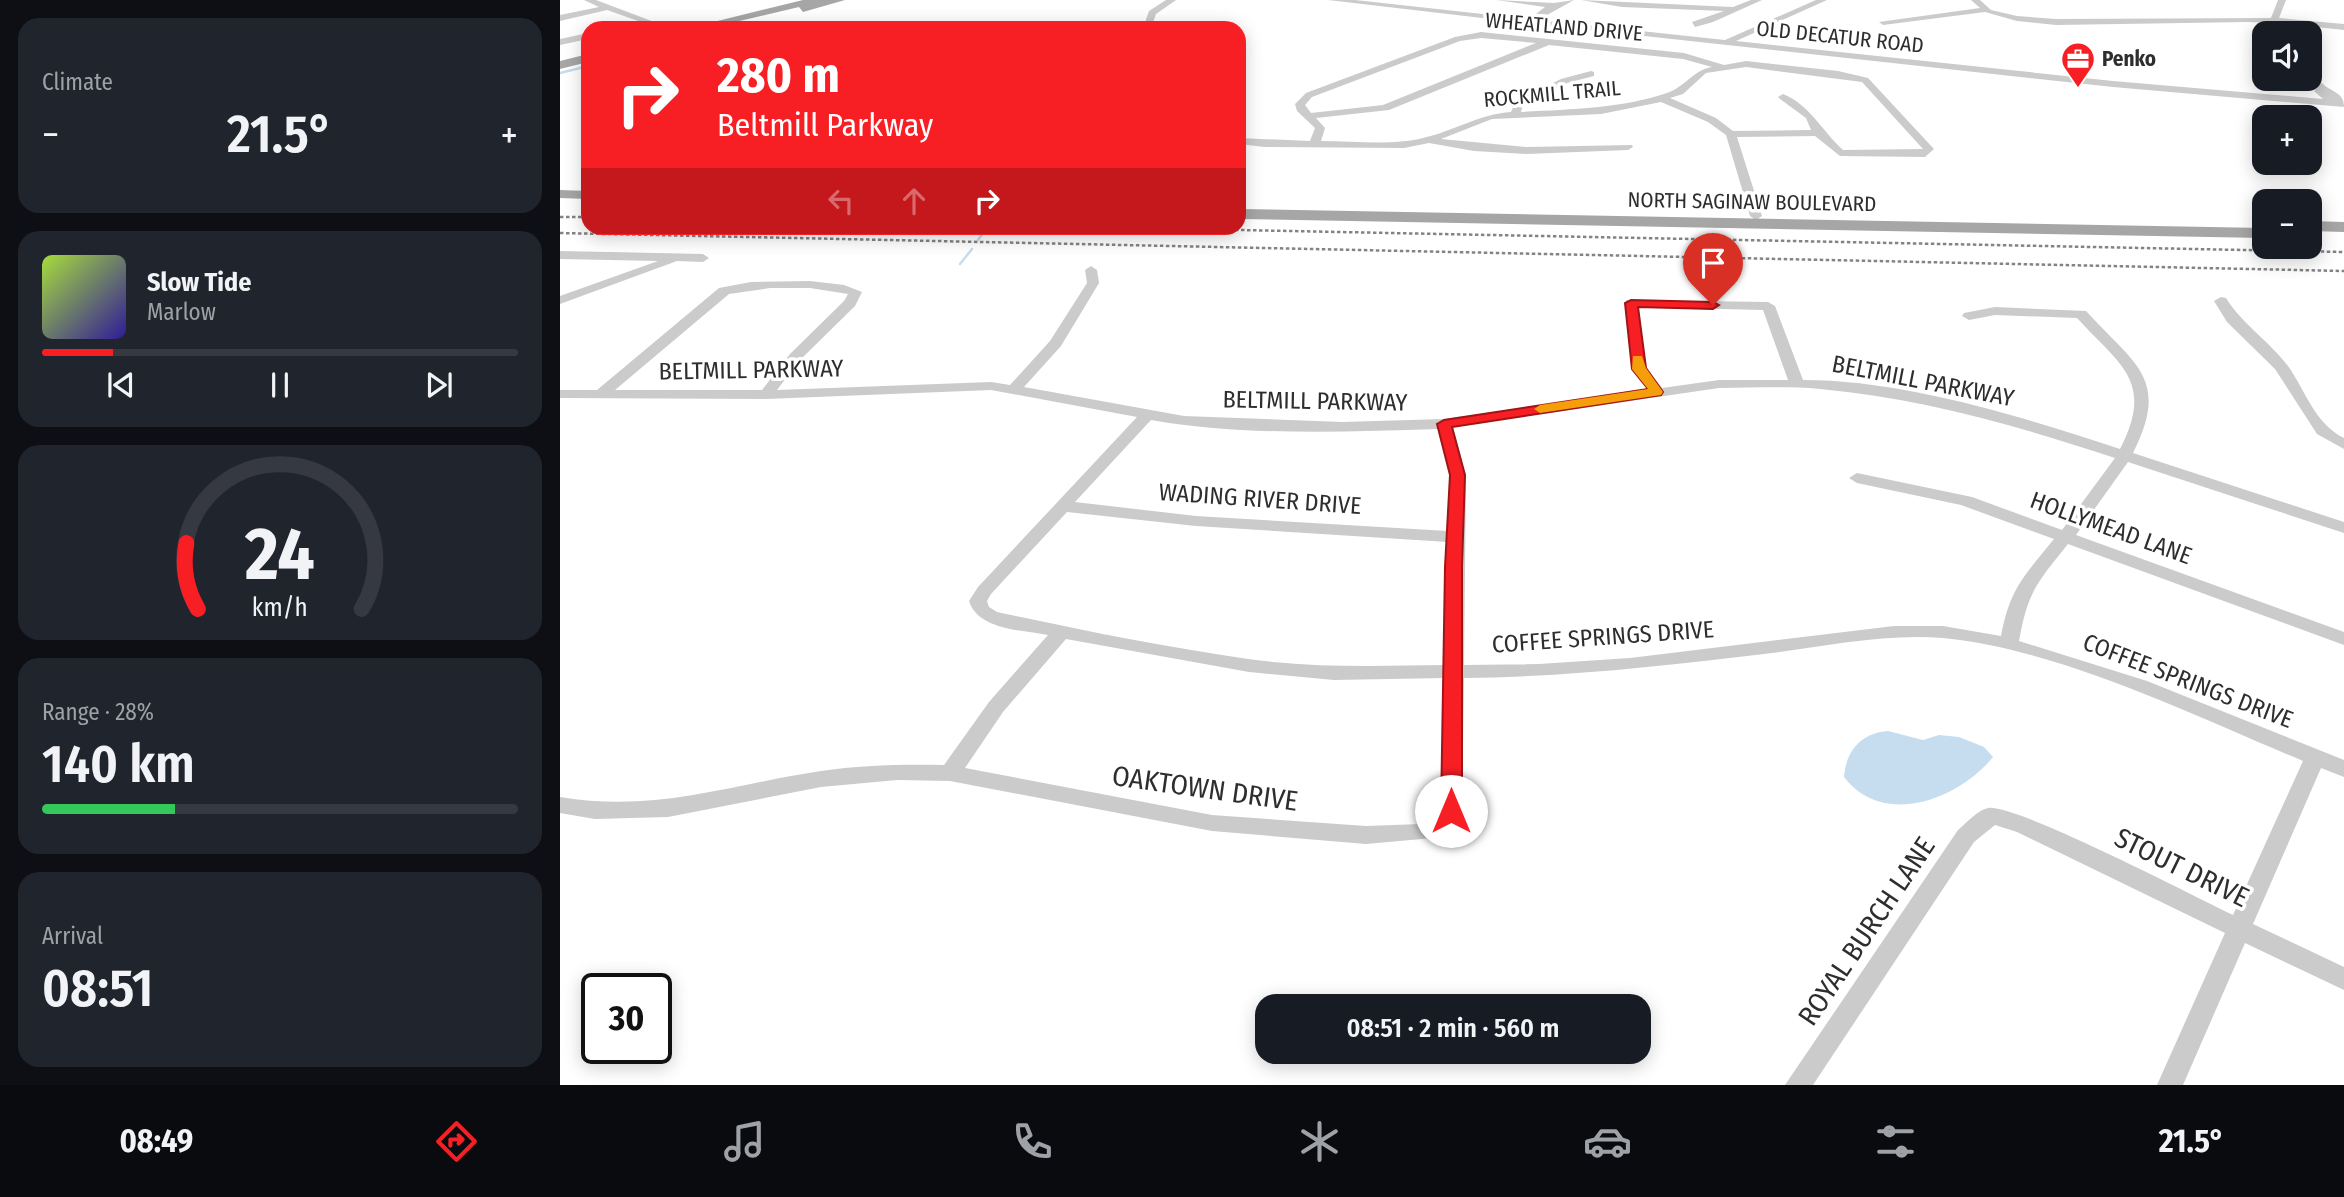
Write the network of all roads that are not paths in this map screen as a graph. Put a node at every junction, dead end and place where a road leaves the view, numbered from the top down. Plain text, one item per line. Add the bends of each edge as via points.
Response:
1 (588, 0) edge
2 (817, 0) edge
3 (840, 0) edge
4 (1172, 0) edge
5 (1332, 0) edge
6 (1500, 0) edge
7 (1570, 0) edge
8 (1585, 0) edge
9 (1758, 0) edge
10 (1813, 0) edge
11 (1823, 0) edge
12 (1975, 0) edge
13 (2282, 0) edge
14 (1555, 6) junction
15 (608, 7) junction
16 (783, 10) junction
17 (1734, 10) junction
18 (1985, 10) junction
19 (560, 18) edge
20 (647, 21) edge
21 (729, 21) edge
22 (744, 21) edge
23 (1149, 21) edge
24 (2252, 21) edge
25 (2274, 21) edge
26 (1532, 22) junction
27 (1883, 22) dead end
28 (1695, 24) dead end
29 (2322, 25) edge
30 (2344, 27) edge
31 (1515, 37) junction
32 (581, 38) edge
33 (1550, 41) junction
34 (560, 42) edge
35 (1725, 42) junction
36 (581, 54) edge
37 (1834, 54) junction
38 (560, 59) edge
39 (581, 60) edge
40 (560, 65) edge
41 (1720, 66) junction
42 (1824, 72) junction
43 (1591, 74) dead end
44 (2319, 91) edge
45 (1783, 97) dead end
46 (1663, 99) junction
47 (2339, 103) edge
48 (1516, 113) junction
49 (1311, 117) junction
50 (1818, 133) junction
51 (1731, 134) junction
52 (1429, 139) junction
53 (1246, 141) edge
54 (1314, 145) junction
55 (1628, 147) dead end
56 (560, 194) edge
57 (581, 195) edge
58 (560, 202) edge
59 (581, 202) edge
60 (1246, 207) edge
61 (1246, 214) edge
62 (1756, 216) junction
63 (2252, 225) edge
64 (2322, 226) edge
65 (2344, 227) edge
66 (2252, 233) edge
67 (2322, 234) edge
68 (2344, 234) edge
69 (560, 255) edge
70 (676, 257) junction
71 (703, 258) dead end
72 (1091, 270) dead end
73 (560, 300) edge
74 (2221, 301) dead end
75 (1969, 316) dead end
76 (1797, 384) junction
77 (1014, 389) junction
78 (1657, 392) junction
79 (560, 394) edge
80 (600, 395) junction
81 (766, 395) junction
82 (1146, 416) junction
83 (1444, 424) junction
84 (2344, 444) edge
85 (2126, 456) junction
86 (1857, 478) dead end
87 (1062, 506) junction
88 (2344, 528) edge
89 (2064, 536) junction
90 (1455, 537) junction
91 (1060, 632) junction
92 (2344, 639) edge
93 (2009, 644) junction
94 (1452, 671) junction
95 (2315, 757) junction
96 (2344, 769) edge
97 (950, 773) junction
98 (560, 805) edge
99 (1991, 816) joint
100 (2241, 928) junction
101 (2344, 979) edge
102 (1798, 1085) edge
103 (2170, 1085) edge

1 - 15 street
2 - 16 main road
3 - 16 main road
4 - 23 street via 1152,13
5 - 26 street, OLD DECATUR ROAD
6 - 14 street
7 - 14 street
8 - 17 street
9 - 17 street
10 - 35 street
11 - 35 street
12 - 18 street
13 - 25 street
14 - 26 street via 1544,18
15 - 19 street
15 - 20 street
16 - 21 main road
16 - 22 main road
17 - 28 street
18 - 24 street via 2054,23
18 - 27 street
26 - 31 street
26 - 35 street, OLD DECATUR ROAD
29 - 30 street
31 - 33 street, WHEATLAND DRIVE
31 - 49 street, WHEATLAND DRIVE via 1458,39 1316,92 1300,104
32 - 34 street
33 - 41 street, WHEATLAND DRIVE via 1684,56
33 - 49 street via 1393,106
35 - 37 street, OLD DECATUR ROAD
36 - 38 main road
37 - 42 street
37 - 47 street, OLD DECATUR ROAD via 2126,86
39 - 40 main road
41 - 42 street, ROCKMILL TRAIL
41 - 46 street, ROCKMILL TRAIL via 1696,74 1680,92
42 - 50 street, ROCKMILL TRAIL via 1860,78 1875,87 1929,149 1925,154 1840,153
43 - 48 street via 1530,96 1519,103
44 - 47 street
45 - 50 street via 1810,116
46 - 48 street, ROCKMILL TRAIL via 1601,111
46 - 51 street via 1700,114
48 - 52 street, ROCKMILL TRAIL via 1480,118
49 - 54 street, WHEATLAND DRIVE via 1320,128
50 - 51 street
51 - 62 street
52 - 54 street, ROCKMILL TRAIL via 1391,146
52 - 55 street via 1480,148
53 - 54 street, ROCKMILL TRAIL
56 - 57 main road
58 - 59 main road
60 - 62 main road, NORTH SAGINAW BOULEVARD
61 - 66 main road, NORTH SAGINAW BOULEVARD
62 - 63 main road, NORTH SAGINAW BOULEVARD
64 - 65 main road
67 - 68 main road
69 - 70 street
70 - 71 street
70 - 73 street
72 - 77 street via 1093,283 1056,343
74 - 84 street via 2225,313 2280,366 2318,428
75 - 85 street via 1995,311 2081,314 2130,369 2146,400 2145,415
76 - 78 street, BELTMILL PARKWAY via 1719,384
76 - 78 street via 1768,306 1631,303 1639,369
76 - 85 street, BELTMILL PARKWAY via 1903,395 1983,412
77 - 81 street, BELTMILL PARKWAY via 954,385
77 - 82 street, BELTMILL PARKWAY
78 - 83 street, BELTMILL PARKWAY
79 - 80 street, BELTMILL PARKWAY
80 - 81 street, BELTMILL PARKWAY
80 - 81 street via 724,291 749,284 855,292
82 - 83 street, BELTMILL PARKWAY via 1256,426
82 - 87 street, COFFEE SPRINGS DRIVE
83 - 90 street, OAKTOWN DRIVE via 1458,475
85 - 88 street, BELTMILL PARKWAY
85 - 89 street
86 - 89 street, HOLLYMEAD LANE via 1966,500
87 - 90 street, WADING RIVER DRIVE via 1196,521
87 - 91 street, COFFEE SPRINGS DRIVE via 978,601 991,617
89 - 92 street, HOLLYMEAD LANE
89 - 93 street via 2025,587 2016,605
90 - 94 street, OAKTOWN DRIVE
91 - 94 street, COFFEE SPRINGS DRIVE via 1249,666 1334,673
91 - 97 street via 996,707
93 - 94 street, COFFEE SPRINGS DRIVE via 1943,632 1894,632 1630,664
93 - 95 street, COFFEE SPRINGS DRIVE via 2140,686
94 - 97 street, OAKTOWN DRIVE via 1451,811 1442,823 1425,832 1366,835 1212,823
95 - 96 street, COFFEE SPRINGS DRIVE
95 - 100 street
97 - 98 street, OAKTOWN DRIVE via 821,779 668,809 595,811
99 - 100 street, STOUT DRIVE via 2024,825
99 - 102 street, ROYAL BURCH LANE via 1966,836
100 - 101 street, STOUT DRIVE
100 - 103 street

